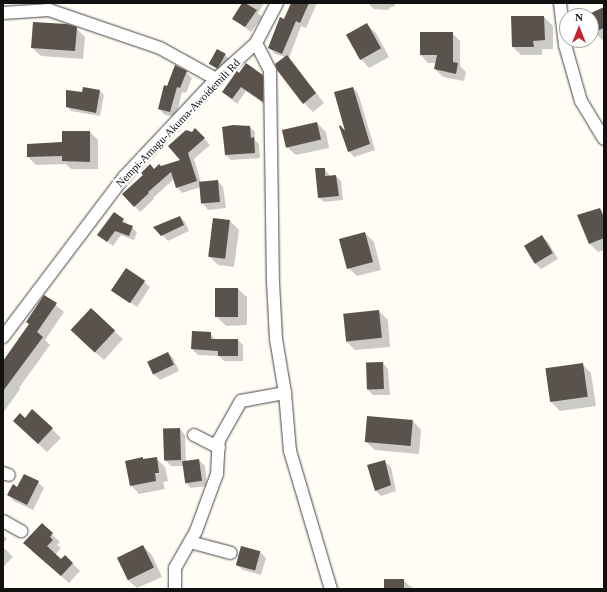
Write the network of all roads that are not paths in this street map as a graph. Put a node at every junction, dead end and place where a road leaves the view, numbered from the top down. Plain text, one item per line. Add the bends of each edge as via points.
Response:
1 (277, 3) edge
2 (560, 3) edge
3 (3, 13) edge
4 (256, 43) junction
5 (216, 79) junction
6 (604, 139) edge
7 (3, 337) edge
8 (285, 393) junction
9 (194, 435) dead end
10 (219, 448) junction
11 (3, 521) edge
12 (21, 531) dead end
13 (190, 542) junction
14 (230, 553) dead end
15 (175, 589) edge
16 (331, 589) edge

1 - 4 street, Nempi-Amagu-Akuma-Awoidemili Rd
2 - 6 street via 565,45 582,101
3 - 5 street via 50,10 160,48
4 - 5 street, Nempi-Amagu-Akuma-Awoidemili Rd
4 - 8 street via 270,71 273,290 276,339
5 - 7 street, Nempi-Amagu-Akuma-Awoidemili Rd via 124,177
8 - 10 street via 241,401 219,440
8 - 16 street via 290,451
9 - 10 street
10 - 13 street via 217,474
11 - 12 street
13 - 14 street
13 - 15 street via 175,568

